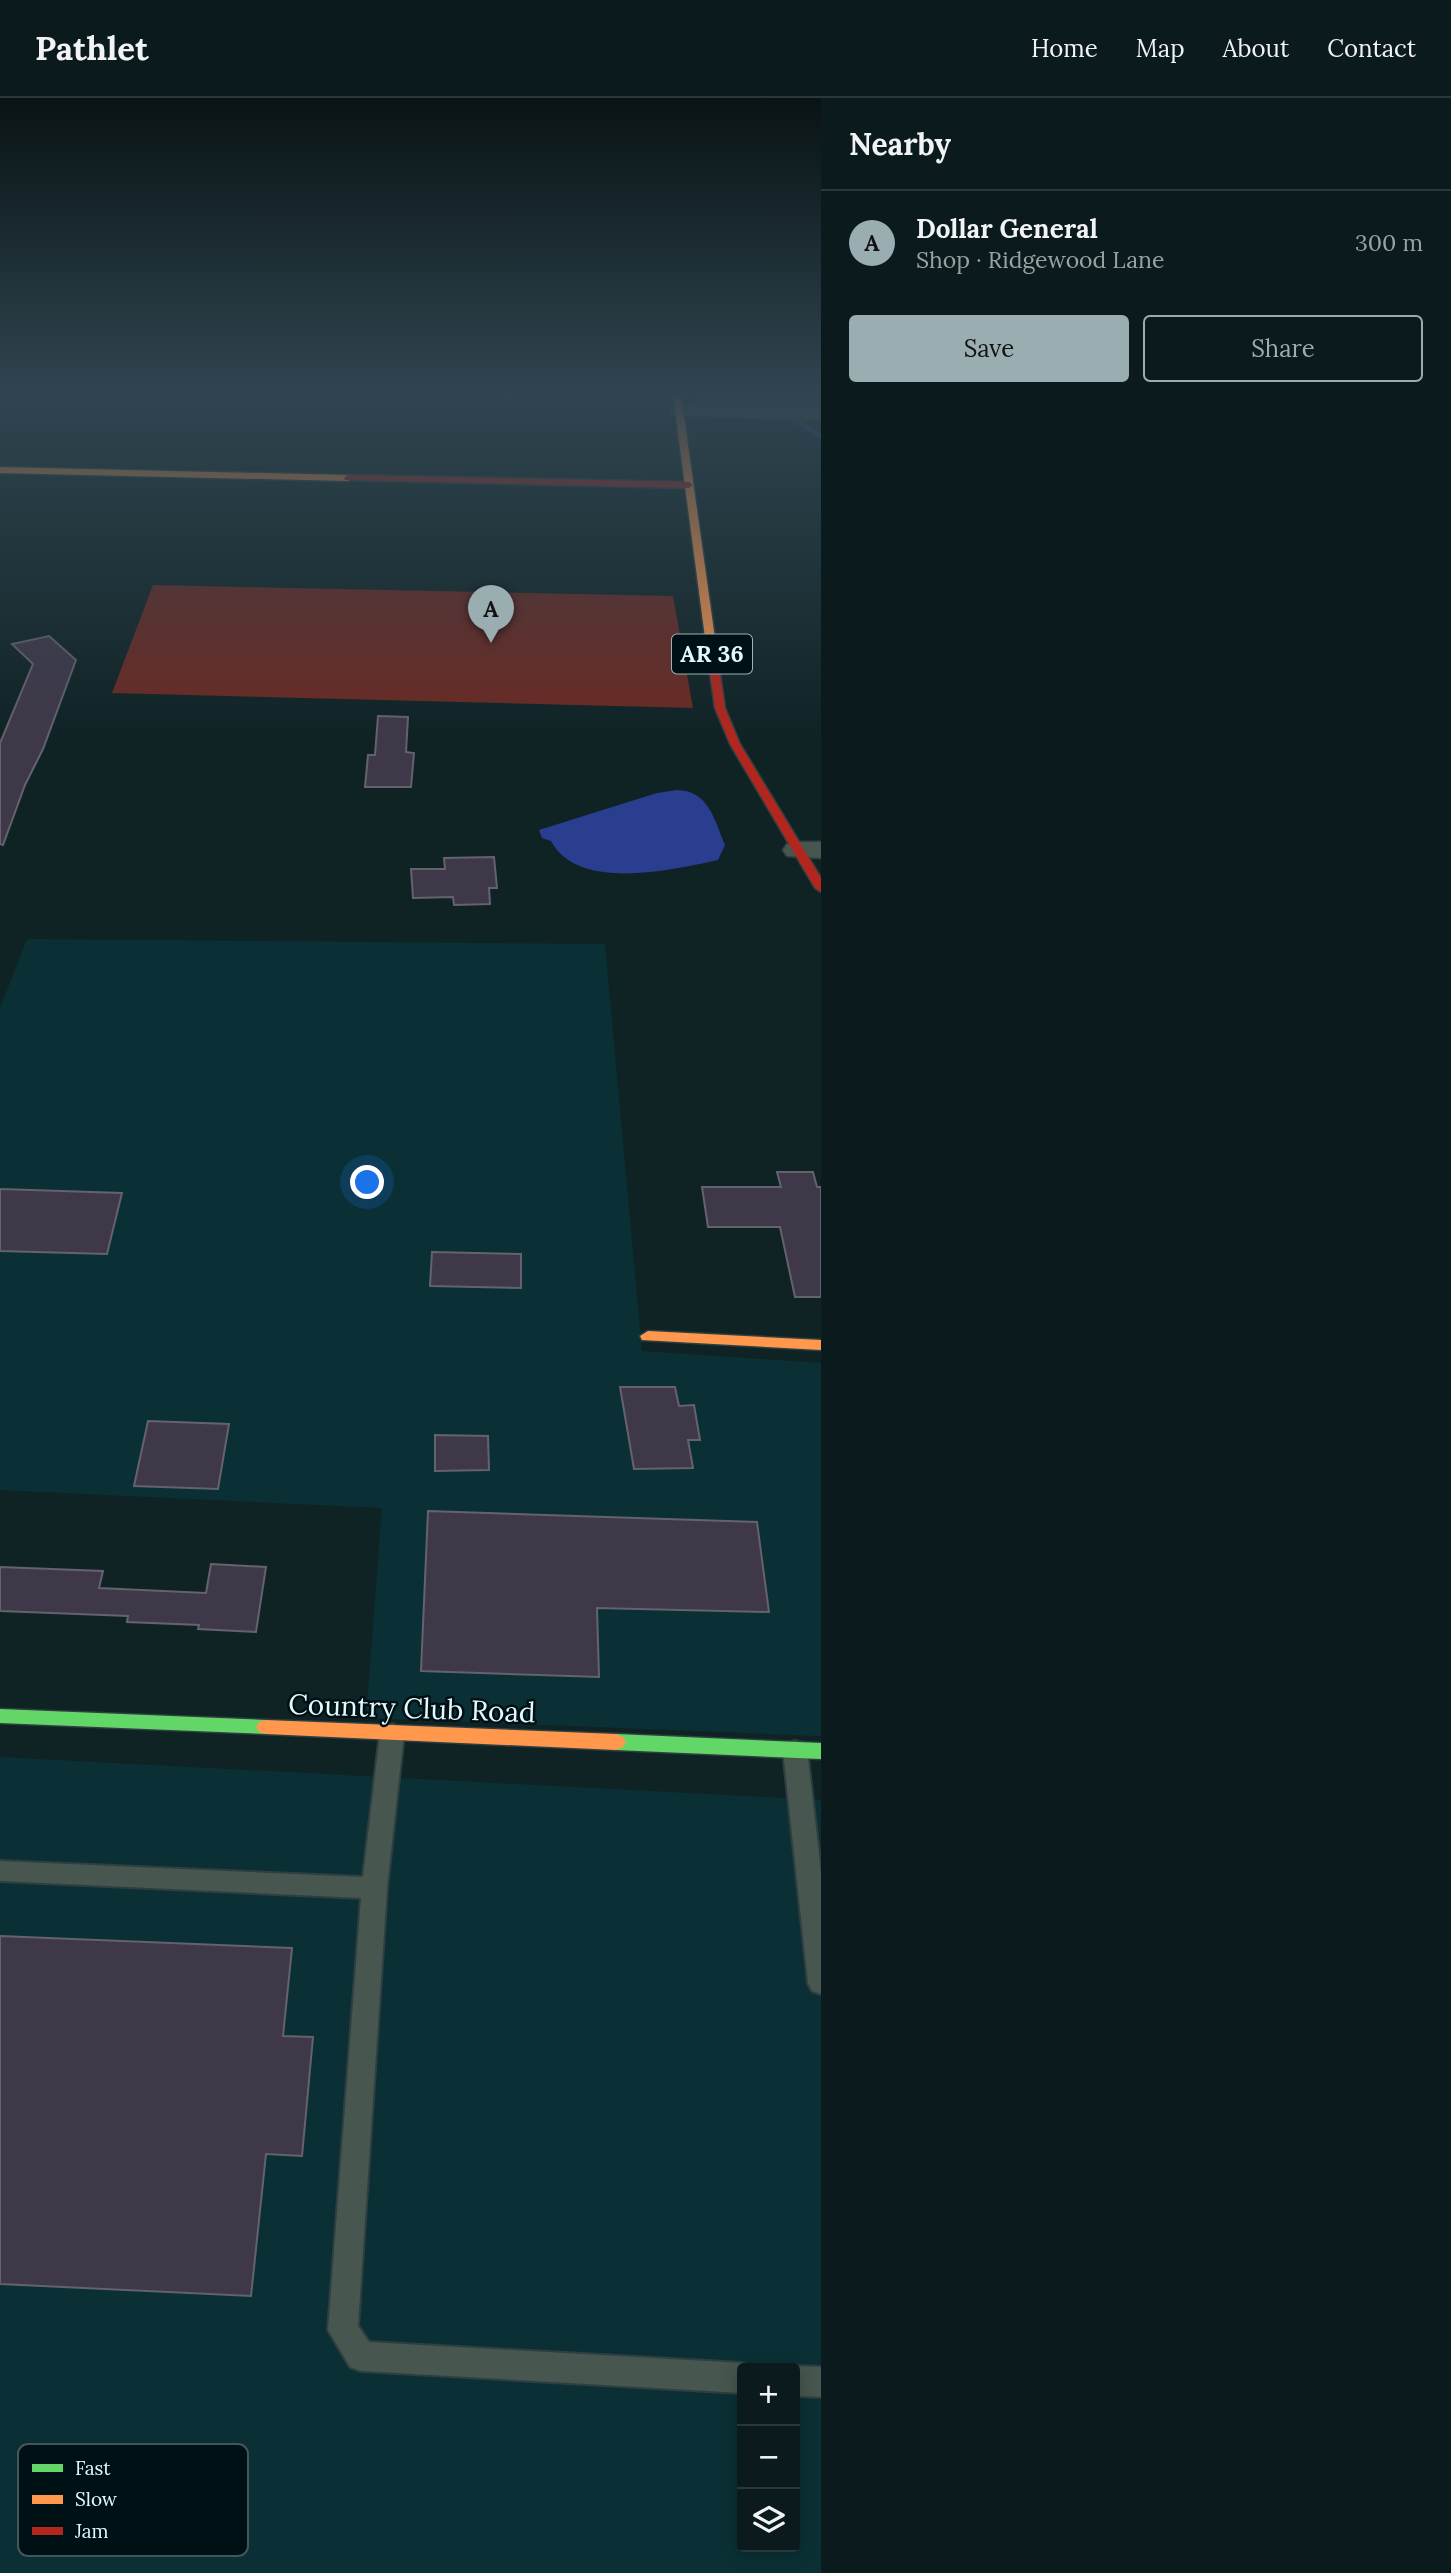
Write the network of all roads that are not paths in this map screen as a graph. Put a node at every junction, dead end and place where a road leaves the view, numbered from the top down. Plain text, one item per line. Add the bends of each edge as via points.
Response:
1 (693, 510) edge
2 (809, 850) edge
3 (821, 888) edge
4 (648, 1336) dead end
5 (821, 1345) edge
6 (0, 1716) edge
7 (392, 1733) junction
8 (795, 1750) junction
9 (821, 1751) edge
10 (0, 1871) edge
11 (374, 1888) junction
12 (821, 1983) edge
13 (737, 2378) edge
14 (800, 2381) edge
15 (821, 2382) edge

1 - 2 street, AR 36 via 720,708 735,744
2 - 3 street, AR 36
4 - 5 street
6 - 7 street, Country Club Road
7 - 8 street, Country Club Road
7 - 11 lane
8 - 9 street, Country Club Road
8 - 12 lane
10 - 11 lane
11 - 13 lane via 343,2330 361,2356
14 - 15 lane

